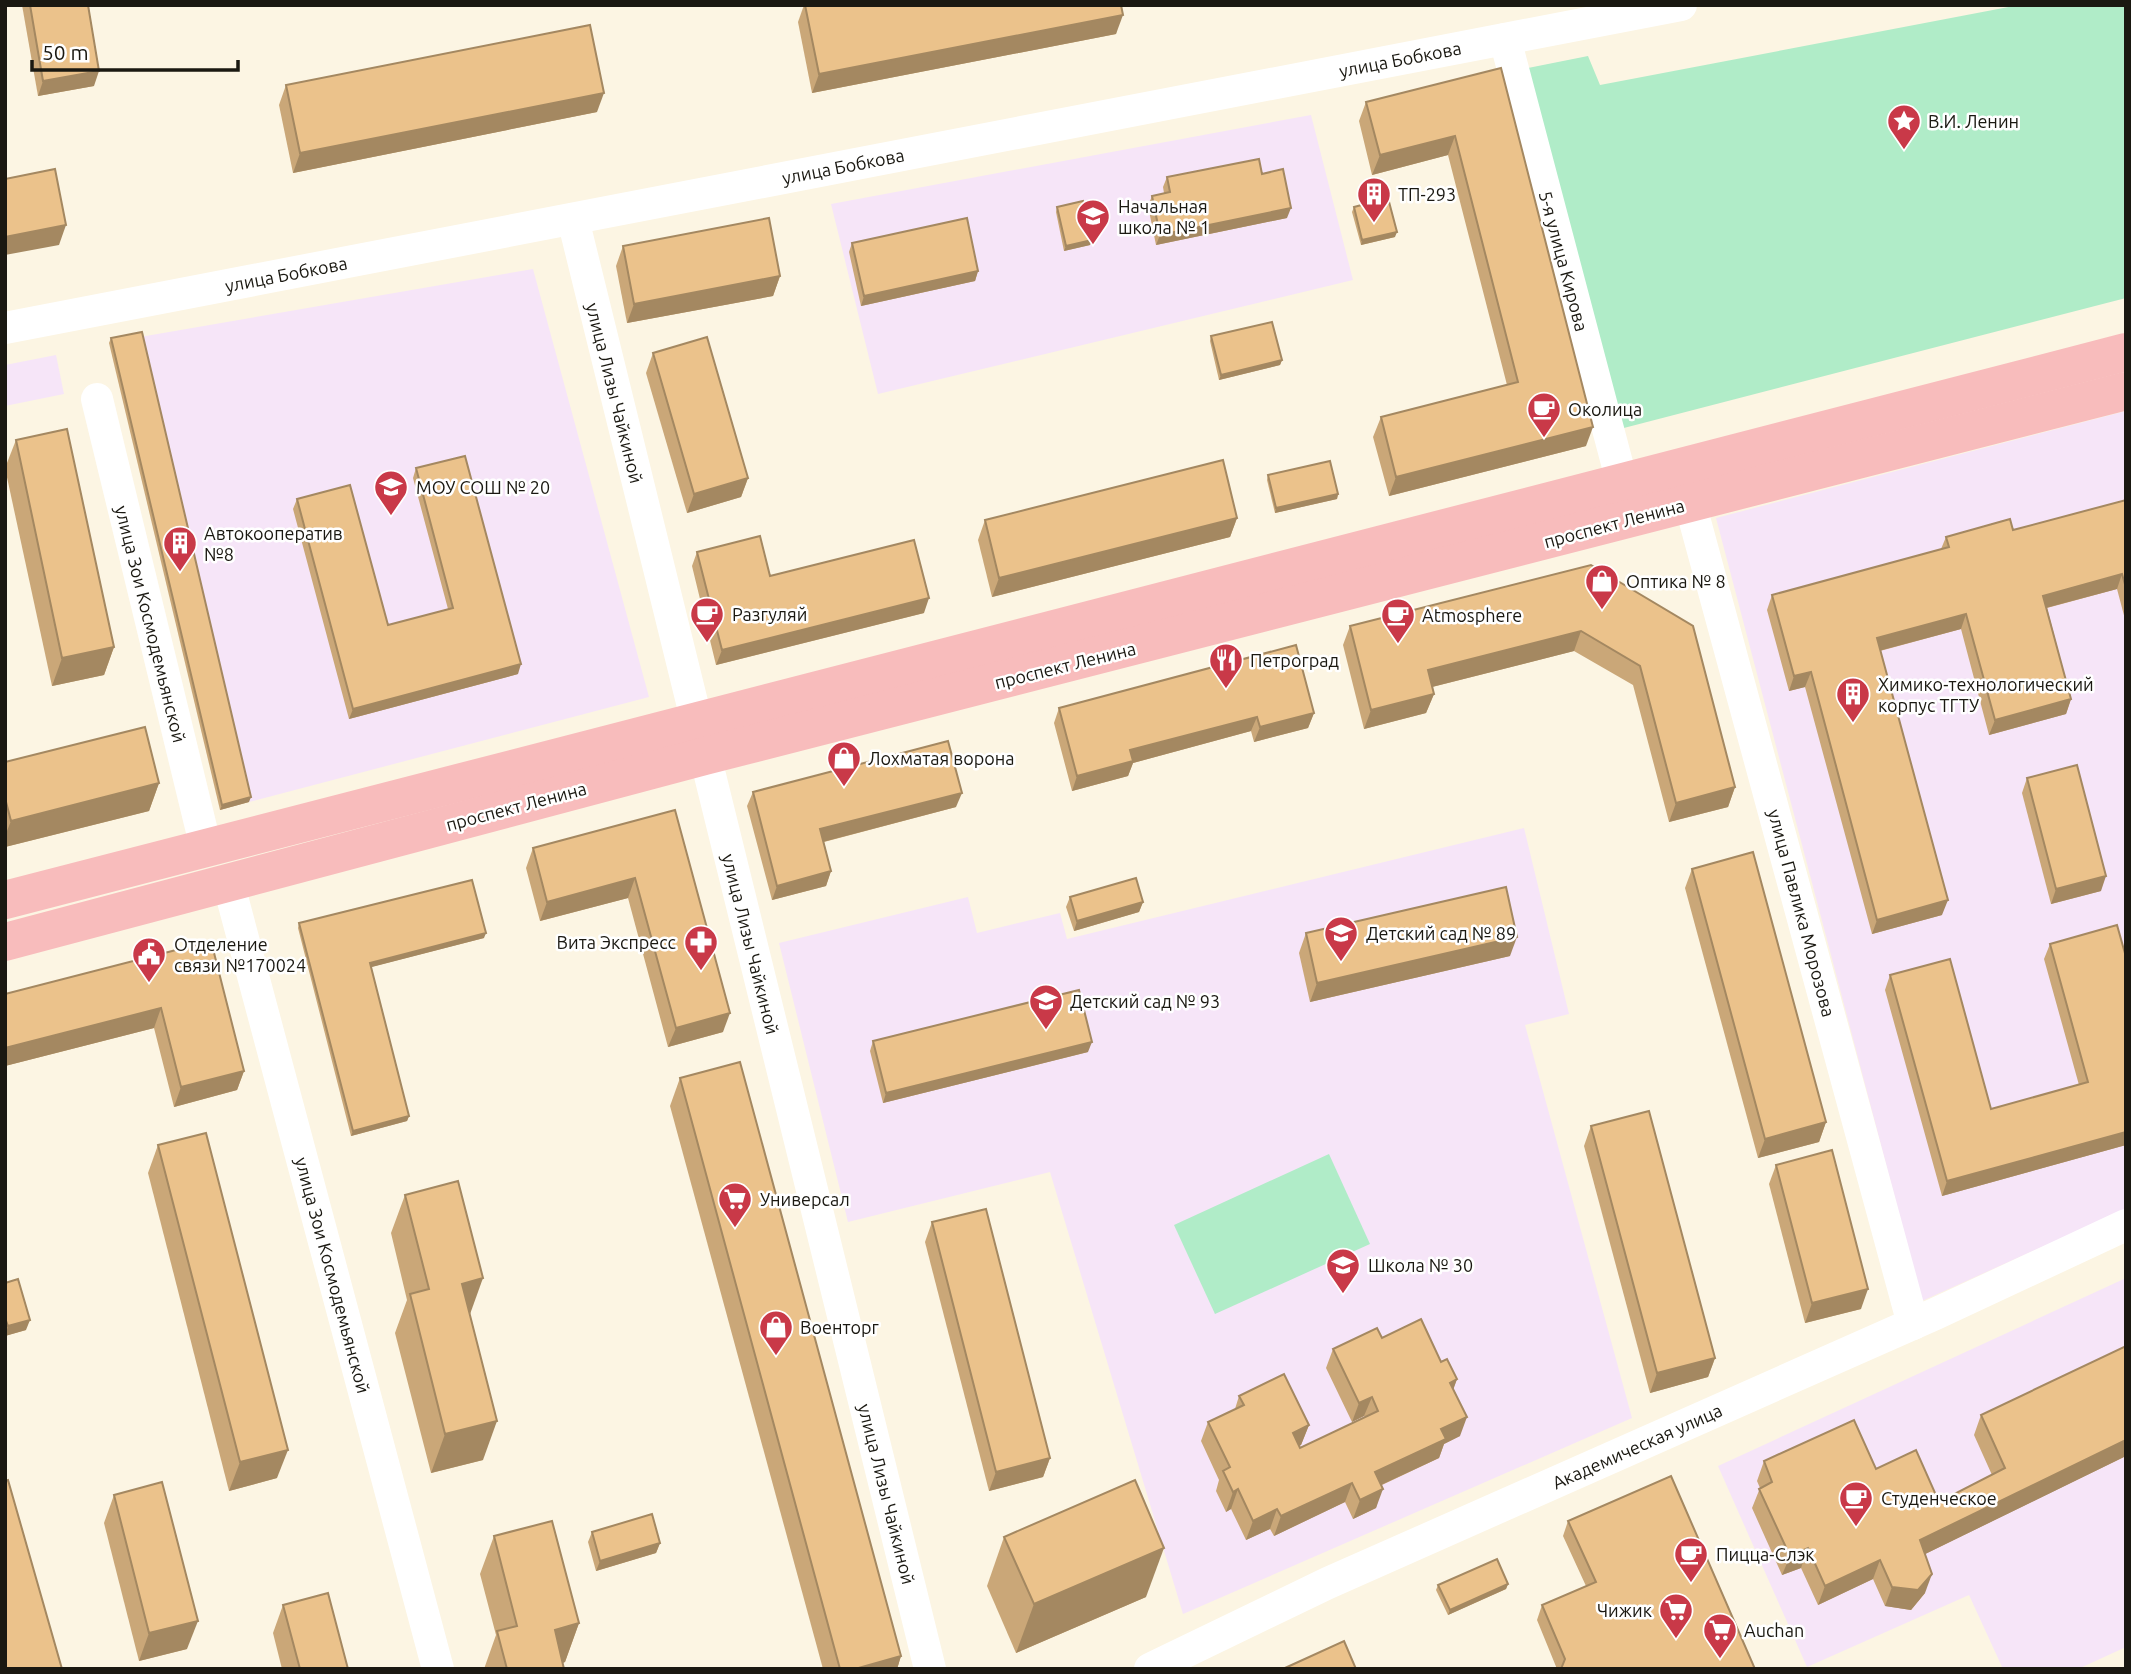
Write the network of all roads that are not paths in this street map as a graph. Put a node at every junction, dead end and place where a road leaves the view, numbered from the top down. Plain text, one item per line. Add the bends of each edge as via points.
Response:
1 (1681, 5) edge
2 (1505, 39) junction
3 (573, 219) junction
4 (5, 327) edge
5 (2126, 352) edge
6 (2126, 391) edge
7 (97, 399) dead end
8 (1702, 462) junction
9 (1622, 482) junction
10 (1690, 503) junction
11 (1601, 526) junction
12 (701, 739) junction
13 (224, 844) junction
14 (228, 882) junction
15 (5, 900) edge
16 (5, 942) edge
17 (2126, 1226) edge
18 (1913, 1324) junction
19 (438, 1669) edge
20 (930, 1669) edge
21 (1150, 1669) edge

1 - 2 street, улица Бобкова
2 - 3 street, улица Бобкова
2 - 9 street, 5-я улица Кирова
3 - 4 street, улица Бобкова
3 - 12 street, улица Лизы Чайкиной
5 - 8 main road, проспект Ленина
6 - 10 main road, проспект Ленина
7 - 13 street, улица Зои Космодемьянской
8 - 9 main road, проспект Ленина
8 - 10 main road via 1689,480
9 - 11 main road via 1621,505
9 - 12 main road, проспект Ленина
10 - 11 main road, проспект Ленина
10 - 18 street, улица Павлика Морозова
11 - 12 main road, проспект Ленина
12 - 13 main road, проспект Ленина
12 - 14 main road, проспект Ленина
12 - 20 street, улица Лизы Чайкиной
13 - 14 main road via 232,847 225,870
13 - 15 main road, проспект Ленина
14 - 16 main road, проспект Ленина
14 - 19 street, улица Зои Космодемьянской
17 - 18 street, Академическая улица
18 - 21 street, Академическая улица via 1328,1583

